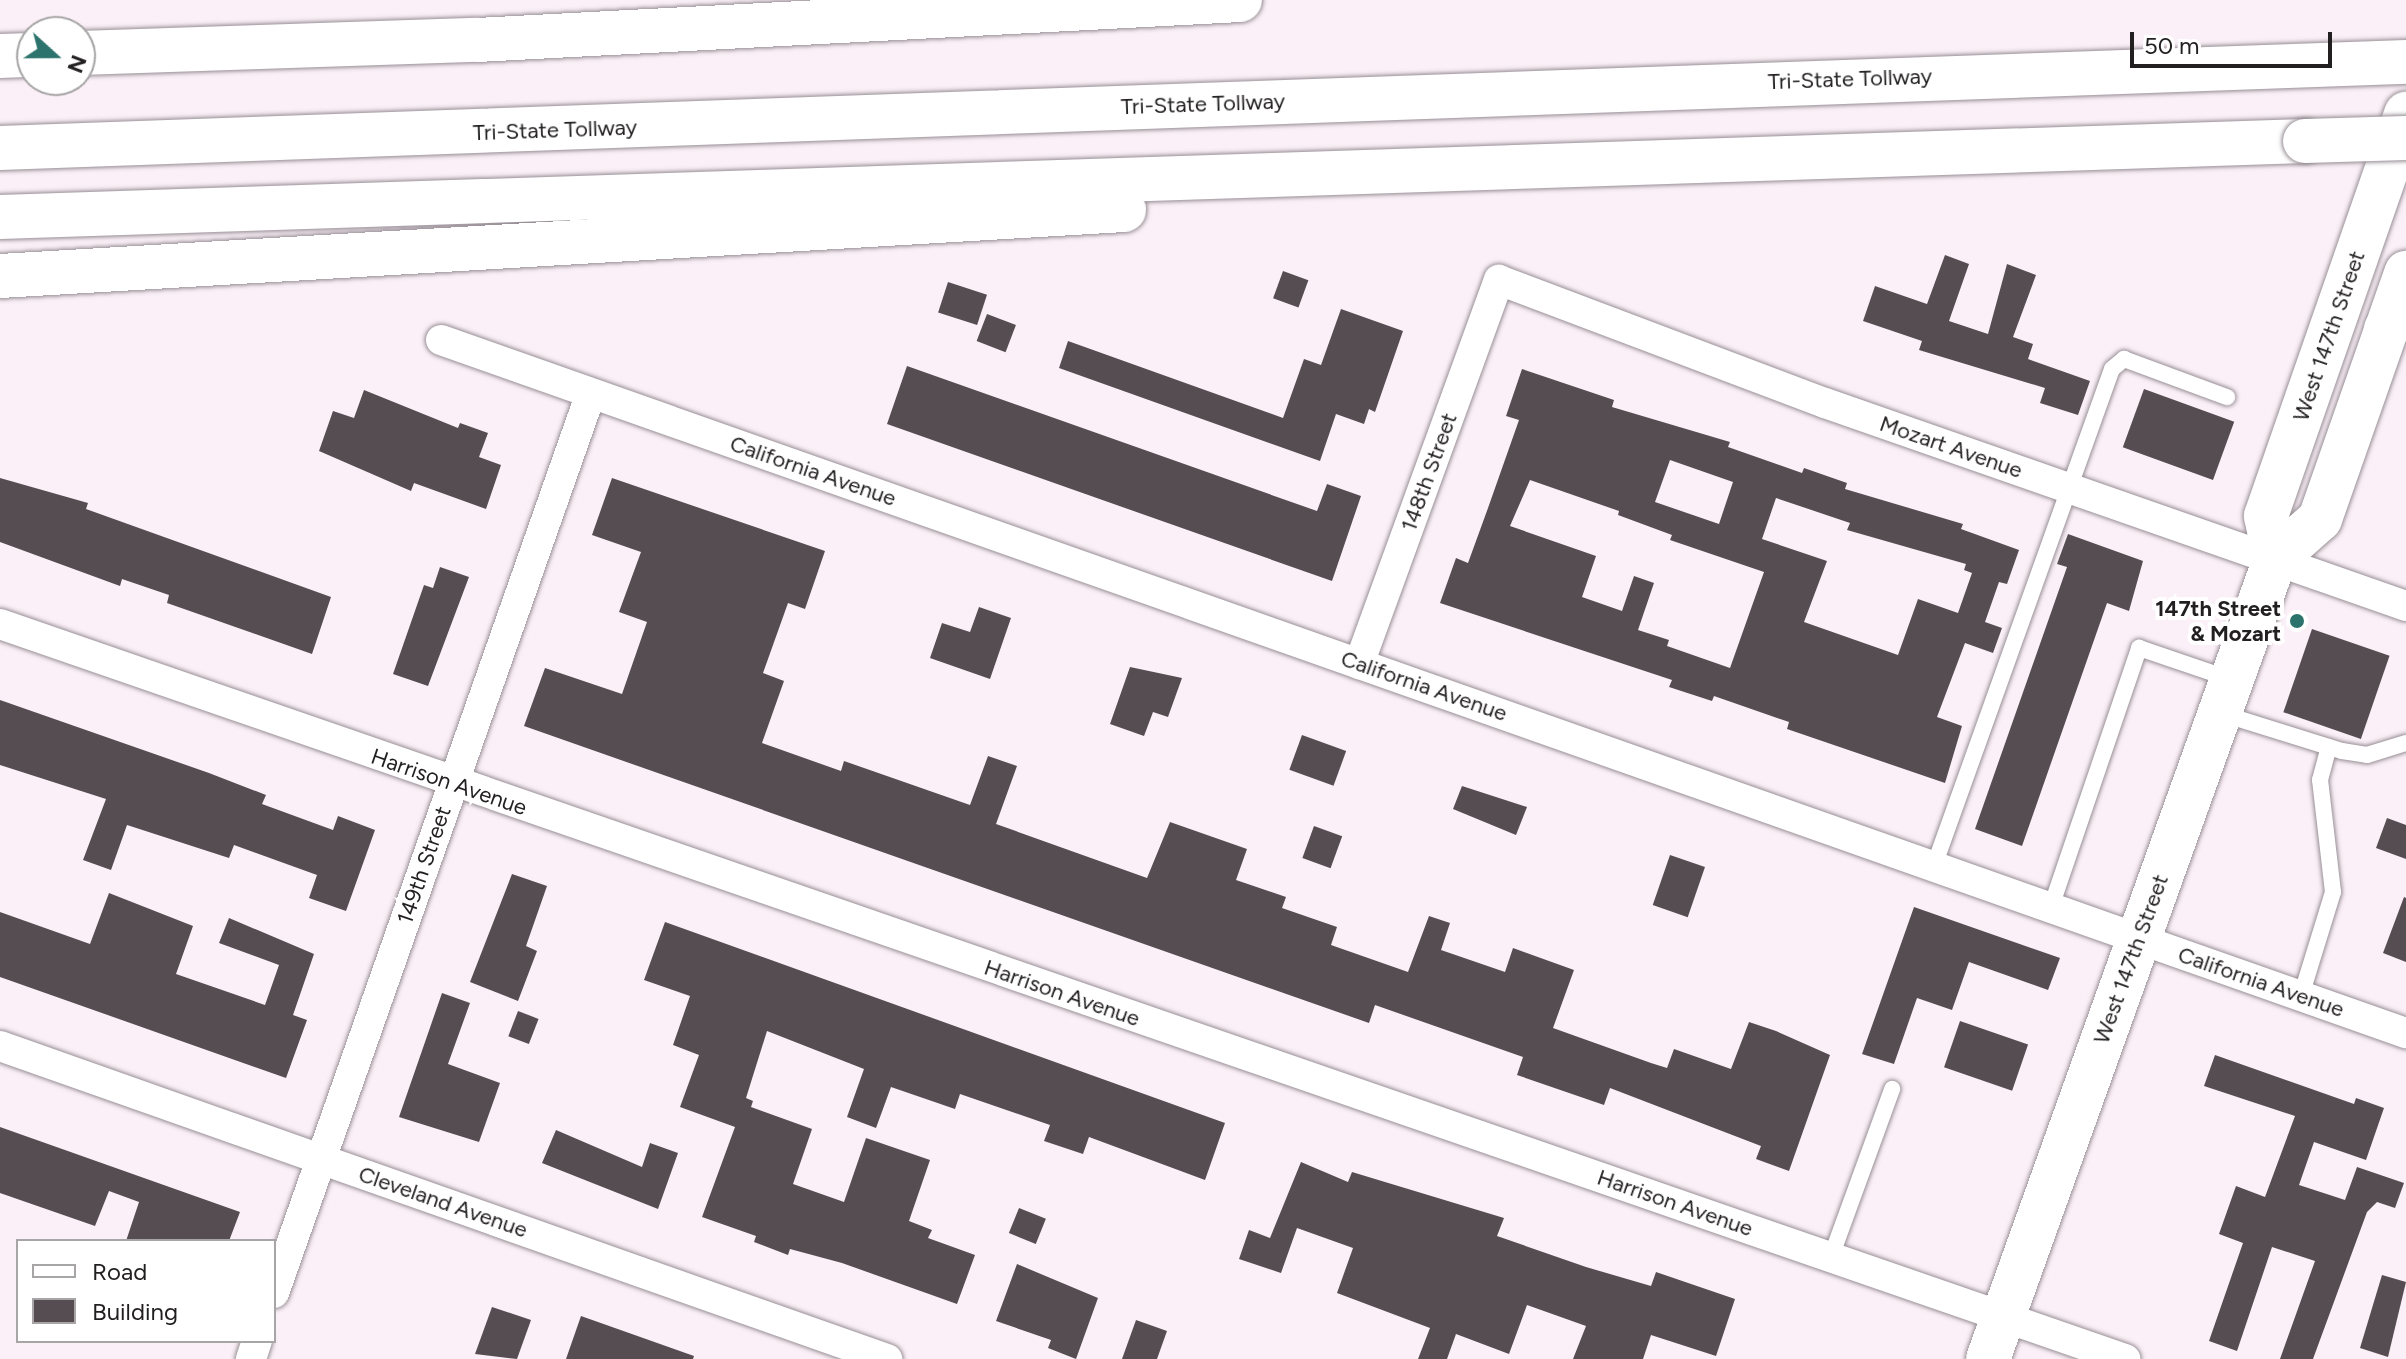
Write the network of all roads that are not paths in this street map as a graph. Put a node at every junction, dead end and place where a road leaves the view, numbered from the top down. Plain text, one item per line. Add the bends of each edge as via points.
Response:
1 (1240, 0) edge
2 (96, 52) edge
3 (2406, 62) edge
4 (2405, 128) edge
5 (0, 148) edge
6 (1438, 172) junction
7 (0, 217) edge
8 (2406, 273) edge
9 (0, 276) edge
10 (1499, 280) joint
11 (2396, 320) edge
12 (441, 340) dead end
13 (591, 393) junction
14 (2227, 397) dead end
15 (2067, 487) junction
16 (2275, 559) junction
17 (2406, 606) edge
18 (0, 624) edge
19 (1359, 664) junction
20 (2226, 696) junction
21 (2406, 743) edge
22 (2329, 747) junction
23 (453, 784) junction
24 (1934, 866) junction
25 (2051, 907) junction
26 (2139, 938) junction
27 (2301, 996) junction
28 (2406, 1033) edge
29 (0, 1046) edge
30 (1892, 1089) dead end
31 (321, 1159) junction
32 (1831, 1257) junction
33 (276, 1287) edge
34 (2003, 1317) junction
35 (887, 1359) edge
36 (1988, 1359) edge
37 (2125, 1359) edge

1 - 2 main road via 477,40
3 - 5 main road, Tri-State Tollway
4 - 6 main road, bridge via 2305,141
4 - 16 main road, West 147th Street via 2266,516
6 - 7 main road
6 - 9 main road via 1316,199
8 - 11 main road, West 147th Street
10 - 15 street, Mozart Avenue
10 - 19 street, 148th Street
11 - 16 main road, West 147th Street via 2320,519
12 - 13 street, California Avenue
13 - 19 street, California Avenue
13 - 23 street, 149th Street
14 - 15 lane via 2124,359 2112,369
15 - 16 street, Mozart Avenue
15 - 24 lane
16 - 17 street, Mozart Avenue
16 - 20 main road, West 147th Street
18 - 23 street, Harrison Avenue
19 - 24 street, California Avenue
20 - 22 lane
20 - 25 lane via 2139,648
20 - 26 main road, West 147th Street
21 - 22 lane via 2367,755
22 - 27 lane via 2320,780 2333,892
23 - 31 street, 149th Street
23 - 32 street, Harrison Avenue
24 - 25 street, California Avenue
25 - 26 street, California Avenue
26 - 27 street, California Avenue
26 - 34 main road, West 147th Street
27 - 28 street, California Avenue
29 - 31 street, Cleveland Avenue
30 - 32 lane
31 - 33 street, 149th Street
31 - 35 street, Cleveland Avenue
32 - 34 street, Harrison Avenue
34 - 36 main road, West 147th Street
34 - 37 street, Harrison Avenue

